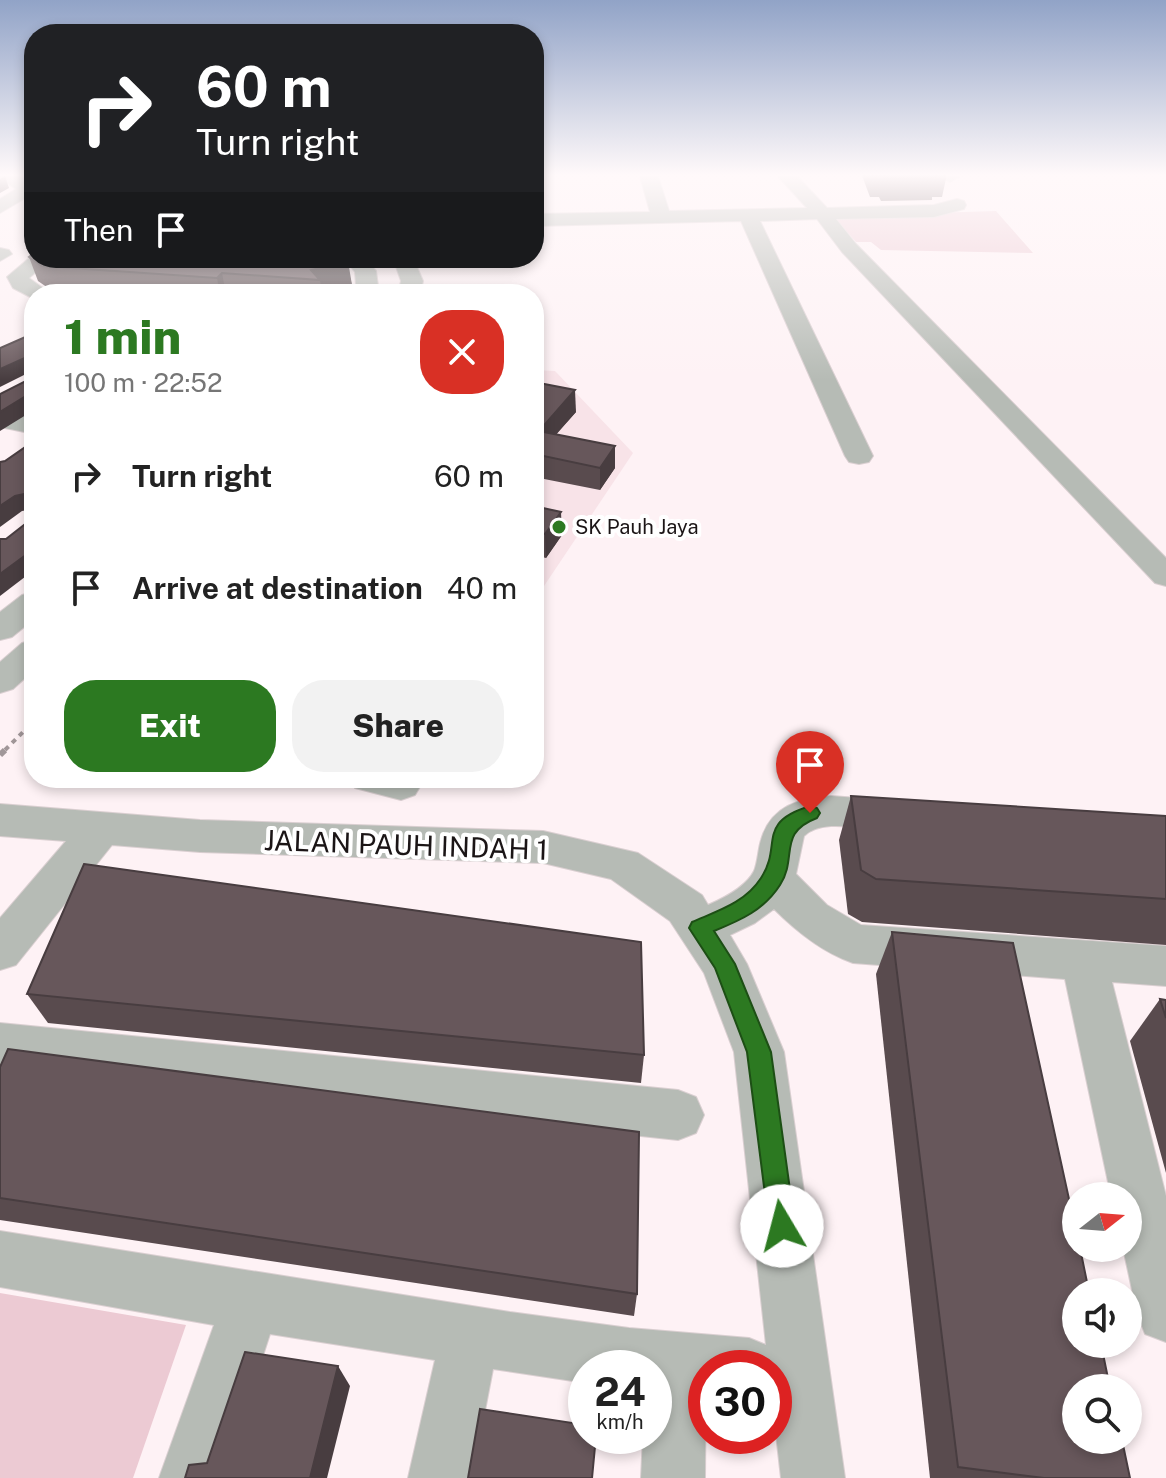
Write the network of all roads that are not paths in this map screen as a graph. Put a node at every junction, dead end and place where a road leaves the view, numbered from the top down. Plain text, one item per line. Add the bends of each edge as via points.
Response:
1 (760, 242) edge
2 (844, 242) edge
3 (29, 268) edge
4 (24, 285) edge
5 (0, 419) edge
6 (24, 424) edge
7 (859, 456) dead end
8 (1166, 576) edge
9 (24, 610) edge
10 (0, 629) edge
11 (0, 820) edge
12 (938, 821) edge
13 (100, 830) junction
14 (773, 879) junction
15 (700, 928) junction
16 (0, 951) edge
17 (1084, 961) junction
18 (1166, 966) edge
19 (0, 1045) edge
20 (678, 1115) dead end
21 (0, 1259) edge
22 (251, 1303) junction
23 (1166, 1313) edge
24 (470, 1336) junction
25 (774, 1350) edge
26 (678, 1364) junction
27 (688, 1365) edge
28 (792, 1418) edge
29 (191, 1478) edge
30 (440, 1478) edge
31 (673, 1478) edge
32 (813, 1478) edge

1 - 7 street
2 - 8 street
3 - 4 street via 18,277
5 - 6 street
9 - 10 street
11 - 13 street, JALAN PAUH INDAH 1
12 - 14 street via 847,812 795,818 783,832
13 - 15 street, JALAN PAUH INDAH 1 via 543,847 623,865 686,908
13 - 16 street
14 - 15 street via 739,911
14 - 17 street via 811,918 853,944
15 - 25 street, JALAN PAUH INDAH 1 via 724,964 759,1052
17 - 18 street
17 - 23 street
19 - 20 street
21 - 22 street
22 - 24 street
22 - 29 street
24 - 26 street
24 - 30 street
26 - 27 street
26 - 31 street
28 - 32 street, JALAN PAUH INDAH 1

